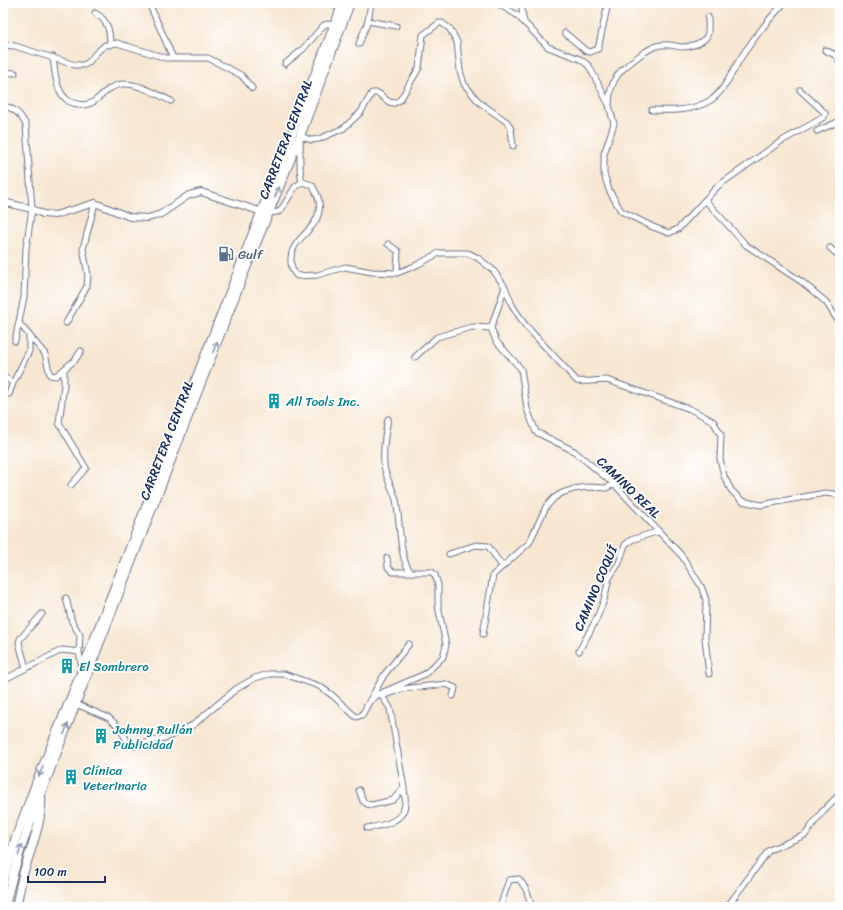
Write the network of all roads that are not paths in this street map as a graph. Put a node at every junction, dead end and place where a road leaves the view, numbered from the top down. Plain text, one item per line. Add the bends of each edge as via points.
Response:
1 (149, 3) edge
2 (330, 3) edge
3 (350, 3) edge
4 (371, 3) edge
5 (497, 3) edge
6 (523, 3) edge
7 (608, 3) edge
8 (784, 3) edge
9 (342, 6) edge
10 (95, 13) dead end
11 (708, 17) dead end
12 (368, 21) junction
13 (524, 22) junction
14 (335, 25) junction
15 (396, 26) dead end
16 (565, 33) dead end
17 (359, 44) dead end
18 (3, 45) edge
19 (110, 45) junction
20 (825, 50) dead end
21 (840, 50) edge
22 (834, 55) junction
23 (53, 57) junction
24 (173, 58) junction
25 (840, 62) edge
26 (285, 64) dead end
27 (3, 72) edge
28 (15, 73) dead end
29 (252, 88) dead end
30 (800, 90) dead end
31 (171, 101) dead end
32 (609, 105) junction
33 (3, 106) edge
34 (652, 110) dead end
35 (840, 121) edge
36 (817, 131) dead end
37 (300, 136) junction
38 (513, 146) dead end
39 (302, 182) junction
40 (705, 200) junction
41 (3, 202) edge
42 (95, 203) junction
43 (32, 209) junction
44 (265, 213) junction
45 (388, 244) dead end
46 (830, 248) dead end
47 (840, 257) edge
48 (398, 273) junction
49 (505, 287) junction
50 (19, 323) junction
51 (66, 323) dead end
52 (840, 324) edge
53 (491, 328) junction
54 (30, 336) junction
55 (15, 341) dead end
56 (81, 351) dead end
57 (415, 357) dead end
58 (64, 370) junction
59 (3, 376) edge
60 (13, 383) junction
61 (9, 394) dead end
62 (388, 418) dead end
63 (614, 484) junction
64 (71, 485) dead end
65 (840, 495) edge
66 (659, 531) junction
67 (449, 554) dead end
68 (387, 558) dead end
69 (502, 566) junction
70 (411, 572) junction
71 (66, 598) dead end
72 (42, 614) dead end
73 (484, 634) dead end
74 (409, 644) dead end
75 (579, 651) dead end
76 (79, 652) junction
77 (26, 668) junction
78 (83, 668) junction
79 (709, 674) dead end
80 (7, 678) dead end
81 (380, 695) junction
82 (453, 696) dead end
83 (369, 702) junction
84 (76, 704) junction
85 (404, 788) junction
86 (359, 790) dead end
87 (41, 793) junction
88 (840, 794) edge
89 (367, 828) dead end
90 (3, 879) edge
91 (5, 907) edge
92 (16, 907) edge
93 (500, 907) edge
94 (532, 907) edge
95 (725, 907) edge

1 - 24 street
2 - 9 street
3 - 37 highway, CARRETERA CENTRAL
4 - 12 street
5 - 13 street
6 - 13 street
7 - 16 street via 598,49 586,51
8 - 34 street via 767,21 743,53 723,87 711,100 674,111
9 - 14 highway, CARRETERA CENTRAL
10 - 19 street via 107,24
11 - 32 street via 707,35 702,41 685,47 660,45 644,52 622,69 612,87
12 - 15 street
12 - 17 street
13 - 32 street via 548,46 580,59 589,66
14 - 26 street via 324,24 303,49
14 - 44 highway, CARRETERA CENTRAL
18 - 23 street via 16,46
19 - 23 street via 105,46 84,65 75,65
19 - 24 street via 117,43
20 - 22 street
21 - 22 street
22 - 25 street
23 - 31 street via 59,90 70,102 83,105 92,103 120,84 137,86
24 - 29 street via 208,58 241,75
27 - 28 street
30 - 40 street via 825,113 824,118 780,142 718,186
32 - 40 street via 614,124 604,154 604,174 609,190 621,211 669,233 678,229
33 - 43 street via 16,111 26,125
35 - 36 street
37 - 38 street via 311,140 319,139 344,128 361,112 372,93 378,93 389,102 400,100 419,68 423,35 433,26 442,23 455,35 464,84 479,102 507,122 511,129
37 - 39 street
44 -> 37 highway, CARRETERA CENTRAL
39 - 44 street via 295,187 281,210
39 - 48 street via 312,185 319,199 320,209 315,224 299,240 292,252 291,264 297,276 346,268
40 - 52 street via 746,245 802,282 826,302
41 - 43 street
42 - 43 street via 55,215 43,214
42 - 44 street via 130,217 148,218 161,214 189,194 201,192
42 - 51 street via 83,249 88,275 87,286
43 - 50 street via 26,248 24,297
44 - 78 highway, CARRETERA CENTRAL
84 -> 44 highway, CARRETERA CENTRAL
45 - 48 street via 398,251
46 - 47 street
48 - 49 street via 439,253 468,253 494,270
49 - 53 street
49 - 65 street via 512,305 525,325 577,381 607,380 690,409 713,421 721,435 720,459 724,476 731,490 742,501 761,505 825,493
50 - 54 street
50 - 55 street
53 - 57 street via 472,327 437,337
53 - 63 street, CAMINO REAL via 496,341 521,369 528,409 536,432 574,451
54 - 58 street via 45,354 50,376 56,376
54 - 60 street via 29,352
56 - 58 street
58 - 64 street via 59,423 86,468
59 - 60 street
60 - 61 street
62 - 70 street via 384,466 396,502 406,563
63 - 66 street, CAMINO REAL
63 - 69 street via 606,488 574,489 554,498 546,507 529,543
66 - 75 street, CAMINO COQUÍ via 631,540 625,545 619,563 609,578 596,620
66 - 79 street, CAMINO REAL via 682,556 701,586 706,600 705,638
67 - 69 street via 476,545 488,546
68 - 70 street via 388,567 392,572
69 - 73 street via 493,575
70 - 81 street via 432,572 435,575 446,645 443,657 425,674
71 - 76 street via 72,622 80,635
72 - 77 street via 20,639
74 - 83 street via 384,675
76 - 77 street via 62,650
76 - 78 street
77 - 80 street
78 -> 90 highway, CARRETERA CENTRAL via 16,837
81 - 82 street via 402,689 446,684 455,688
81 - 83 street
81 - 85 street via 390,708
83 - 84 street via 362,715 356,717 319,686 284,674 269,674 255,678 236,689 193,726 168,737 134,746 109,718
87 -> 84 highway, CARRETERA CENTRAL
85 - 86 street via 392,800 372,805 363,801
85 - 89 street via 406,805 401,816 384,826
91 -> 87 highway, CARRETERA CENTRAL via 23,839
87 - 92 highway via 42,806
88 - 95 street via 822,812 805,836 769,850
93 - 94 street via 509,880 519,880 526,889

